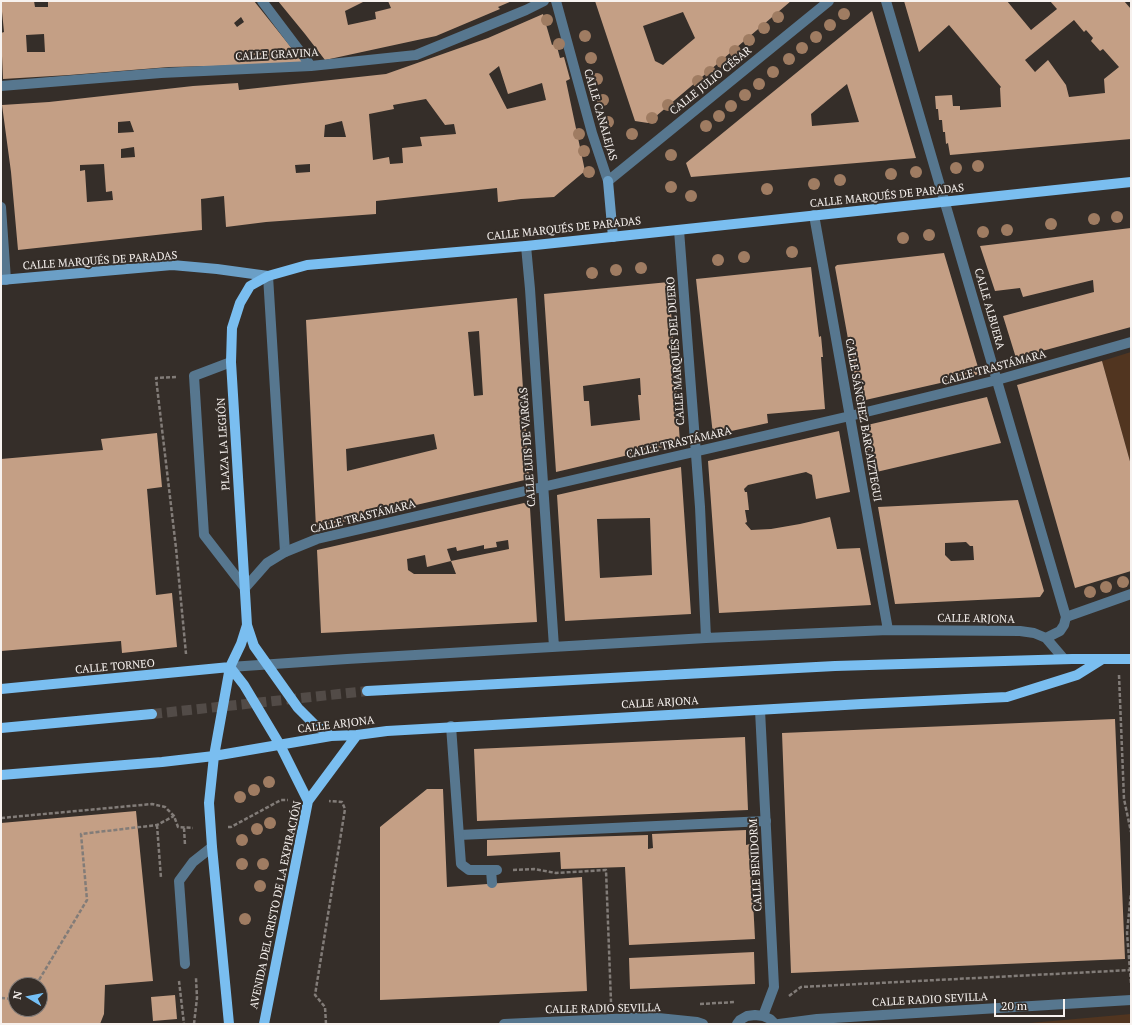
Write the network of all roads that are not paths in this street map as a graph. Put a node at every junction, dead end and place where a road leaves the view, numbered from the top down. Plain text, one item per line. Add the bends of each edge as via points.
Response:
1 (262, 1) edge
2 (544, 1) edge
3 (556, 1) edge
4 (829, 1) edge
5 (886, 1) edge
6 (311, 66) junction
7 (1, 86) edge
8 (608, 181) junction
9 (1131, 182) edge
10 (945, 202) junction
11 (1, 207) edge
12 (814, 215) junction
13 (679, 230) junction
14 (2, 232) edge
15 (614, 237) junction
16 (526, 246) junction
17 (268, 276) junction
18 (3, 280) edge
19 (1131, 342) edge
20 (231, 362) junction
21 (997, 380) junction
22 (850, 416) junction
23 (696, 452) junction
24 (543, 487) junction
25 (285, 552) junction
26 (245, 588) junction
27 (1131, 594) edge
28 (1066, 617) junction
29 (247, 625) junction
30 (888, 630) junction
31 (706, 638) junction
32 (1046, 638) junction
33 (554, 647) junction
34 (1064, 659) junction
35 (1101, 660) junction
36 (1131, 660) edge
37 (268, 665) junction
38 (230, 667) junction
39 (1, 689) edge
40 (367, 691) tunnel mouth
41 (760, 710) junction
42 (152, 714) tunnel mouth
43 (451, 726) junction
44 (1, 728) edge
45 (357, 735) junction
46 (330, 736) junction
47 (280, 745) junction
48 (214, 756) junction
49 (1, 775) edge
50 (308, 801) junction
51 (766, 821) junction
52 (459, 835) junction
53 (212, 847) junction
54 (492, 883) dead end
55 (185, 964) dead end
56 (1131, 1000) edge
57 (763, 1016) junction
58 (229, 1024) edge
59 (264, 1024) edge
60 (504, 1024) edge
61 (703, 1024) edge
62 (737, 1024) edge
63 (775, 1024) edge
64 (779, 1024) edge

1 - 6 street
2 - 6 street, CALLE GRAVINA via 416,55
3 - 8 street, CALLE CANALEJAS via 592,133
4 - 8 street, CALLE JULIO CÉSAR
5 - 10 street, CALLE ALBUERA
6 - 7 street, CALLE GRAVINA via 161,73
8 - 15 main road, CALLE CANALEJAS
9 - 10 main road, CALLE MARQUÉS DE PARADAS
10 - 12 main road, CALLE MARQUÉS DE PARADAS
10 - 21 street, CALLE ALBUERA
11 - 14 street
12 - 13 main road, CALLE MARQUÉS DE PARADAS
12 - 22 street, CALLE SÁNCHEZ BARCAIZTEGUI
13 - 15 main road, CALLE MARQUÉS DE PARADAS
13 - 23 street, CALLE MARQUÉS DEL DUERO
14 - 18 street
15 - 16 main road, CALLE MARQUÉS DE PARADAS
16 - 17 main road, CALLE MARQUÉS DE PARADAS via 307,265
16 - 24 street, CALLE LUIS DE VARGAS
17 - 18 main road, CALLE MARQUÉS DE PARADAS via 172,265
17 - 20 main road, PLAZA LA LEGIÓN via 250,286 240,303 232,328
17 - 25 street
19 - 21 street, CALLE TRASTÁMARA
20 - 26 main road, PLAZA LA LEGIÓN
20 - 26 street via 194,376 204,535
21 - 22 street, CALLE TRASTÁMARA
21 - 28 street, CALLE ALBUERA
22 - 23 street, CALLE TRASTÁMARA
22 - 30 street, CALLE SÁNCHEZ BARCAIZTEGUI
23 - 24 street, CALLE TRASTÁMARA
23 - 31 street, CALLE MARQUÉS DEL DUERO
24 - 25 street, CALLE TRASTÁMARA via 317,539
24 - 33 street, CALLE LUIS DE VARGAS
25 - 26 street, CALLE TRASTÁMARA via 267,564
26 - 29 main road, PLAZA LA LEGIÓN
27 - 28 street
28 - 32 street via 1060,631
29 - 37 main road via 254,646
29 - 38 main road
30 - 31 street, CALLE ARJONA
30 - 32 street, CALLE ARJONA via 1020,631
31 - 33 street, CALLE ARJONA
32 - 34 street
33 - 37 street, CALLE ARJONA
34 - 35 main road, CALLE ARJONA
34 - 40 main road, CALLE ARJONA via 834,666
35 - 36 main road, CALLE ARJONA
35 - 41 main road, CALLE ARJONA via 1077,675 1007,697
37 - 38 street, CALLE ARJONA
37 - 46 main road via 298,708 313,724
38 - 39 main road, CALLE TORNEO
38 - 47 main road via 244,685
38 - 48 main road
41 - 43 main road, CALLE ARJONA
41 - 51 street, CALLE BENIDORM
42 - 44 main road
43 - 45 main road, CALLE ARJONA
43 - 52 street
45 - 46 main road, CALLE ARJONA
45 - 50 main road, AVENIDA DEL CRISTO DE LA EXPIRACIÓN
46 - 47 main road, CALLE ARJONA
47 - 48 main road, CALLE ARJONA
47 - 50 main road
48 - 49 main road
48 - 53 main road via 209,803
50 - 59 main road, AVENIDA DEL CRISTO DE LA EXPIRACIÓN
51 - 52 street
51 - 57 street, CALLE BENIDORM via 774,987
52 - 54 street via 461,864 468,870 494,870
53 - 55 street via 193,862 180,881
53 - 58 main road
56 - 64 street, CALLE RADIO SEVILLA via 817,1019
57 - 62 street via 747,1016
57 - 63 street
60 - 61 street, CALLE RADIO SEVILLA via 658,1018

